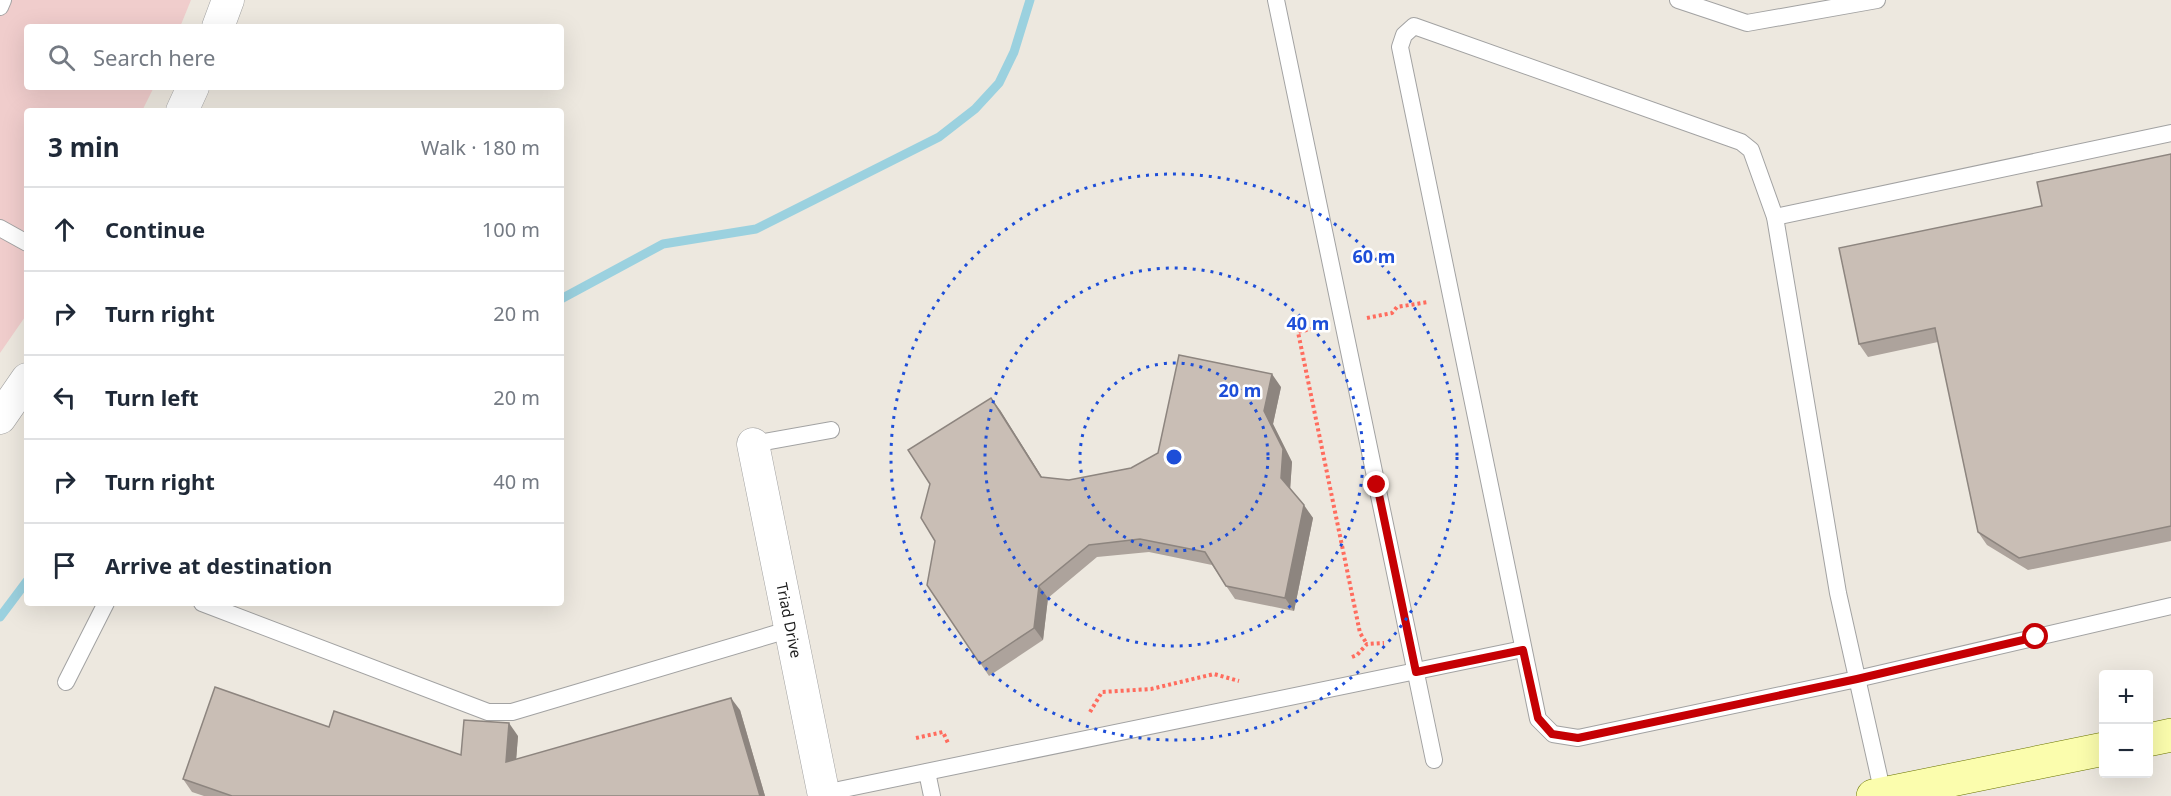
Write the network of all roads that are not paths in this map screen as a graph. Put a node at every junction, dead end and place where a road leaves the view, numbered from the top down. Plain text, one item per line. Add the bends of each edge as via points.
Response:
1 (3, 0) edge
2 (228, 0) edge
3 (1276, 0) edge
4 (1678, 0) edge
5 (1877, 0) edge
6 (0, 7) edge
7 (219, 24) edge
8 (192, 90) edge
9 (183, 108) edge
10 (2171, 133) edge
11 (1775, 217) junction
12 (0, 228) edge
13 (24, 241) edge
14 (24, 383) edge
15 (0, 418) edge
16 (831, 430) dead end
17 (753, 444) joint
18 (104, 606) edge
19 (209, 606) edge
20 (2171, 606) edge
21 (791, 629) junction
22 (1523, 650) junction
23 (1416, 672) junction
24 (1857, 679) junction
25 (66, 682) dead end
26 (2171, 735) edge
27 (2153, 739) edge
28 (2099, 750) edge
29 (1434, 760) dead end
30 (927, 772) junction
31 (824, 795) edge
32 (1878, 795) edge
33 (932, 796) edge

1 - 6 lane
2 - 7 street
3 - 23 lane
4 - 5 lane via 1748,23
8 - 9 street
10 - 11 lane
11 - 22 lane via 1750,150 1741,142 1414,26 1404,34 1400,47
11 - 24 lane via 1838,593
12 - 13 lane
14 - 15 street
16 - 17 lane
17 - 21 street, Triad Drive
18 - 25 lane
19 - 21 lane via 488,712 512,712
20 - 24 lane
21 - 31 street, Triad Drive
22 - 23 lane
22 - 24 lane via 1538,718 1552,734 1578,738
23 - 29 lane
23 - 30 lane
24 - 32 lane
26 - 27 main road
28 - 32 main road
30 - 31 lane
30 - 33 lane

